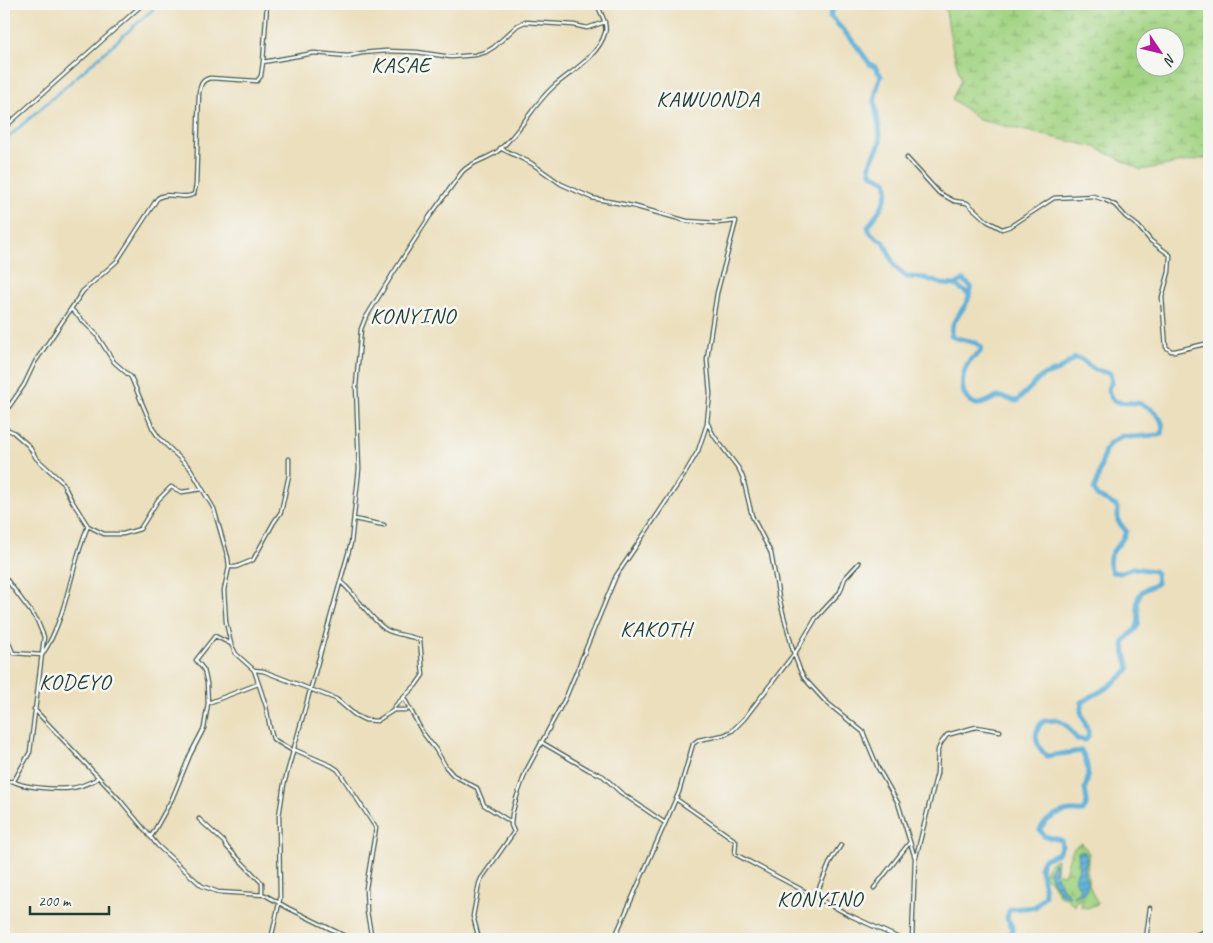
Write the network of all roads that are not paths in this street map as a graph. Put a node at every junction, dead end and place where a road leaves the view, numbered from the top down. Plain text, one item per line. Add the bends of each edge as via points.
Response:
1 (143, 4) edge
2 (267, 4) edge
3 (597, 4) edge
4 (604, 22) junction
5 (263, 62) junction
6 (4, 128) edge
7 (500, 148) junction
8 (906, 158) dead end
9 (71, 309) junction
10 (1209, 343) edge
11 (4, 414) edge
12 (708, 422) junction
13 (4, 428) edge
14 (289, 459) dead end
15 (202, 489) junction
16 (354, 519) junction
17 (384, 525) dead end
18 (88, 526) junction
19 (859, 563) dead end
20 (229, 567) junction
21 (4, 576) edge
22 (341, 582) junction
23 (4, 631) edge
24 (230, 644) junction
25 (794, 654) junction
26 (42, 655) junction
27 (254, 670) junction
28 (258, 684) junction
29 (309, 688) junction
30 (404, 698) junction
31 (208, 704) junction
32 (410, 708) junction
33 (34, 710) junction
34 (394, 710) junction
35 (1000, 731) dead end
36 (541, 742) junction
37 (293, 750) junction
38 (97, 775) junction
39 (13, 781) junction
40 (4, 782) edge
41 (676, 799) junction
42 (199, 819) dead end
43 (511, 822) junction
44 (665, 823) junction
45 (149, 836) junction
46 (910, 842) junction
47 (840, 845) dead end
48 (915, 858) junction
49 (874, 888) dead end
50 (262, 894) junction
51 (816, 896) junction
52 (279, 903) junction
53 (1150, 908) dead end
54 (1209, 932) edge
55 (271, 939) edge
56 (351, 939) edge
57 (372, 939) edge
58 (479, 939) edge
59 (614, 939) edge
60 (901, 939) edge
61 (912, 939) edge
62 (1146, 939) edge
63 (1191, 939) edge

1 - 6 street
2 - 5 street
3 - 4 street
4 - 5 street via 587,28 525,22 486,52 464,57 418,52 348,56 323,53
4 - 7 street via 606,33 594,50 551,88
5 - 9 street via 257,81 210,78 203,82 199,92 194,194 188,197 159,196 117,261 87,287
7 - 12 street via 592,198 687,222 736,221 717,293 709,344
7 - 16 street via 462,172 430,216 362,325 356,386 360,457
8 - 10 street via 939,193 967,203 987,221 1002,229 1057,197 1092,196 1105,200 1170,255 1162,297 1166,347 1174,351
9 - 11 street via 34,362 24,385
9 - 15 street via 131,378 153,429 190,468
12 - 25 street via 743,478 752,516 771,553
12 - 36 street via 698,451 684,476 616,576 566,697
13 - 18 street via 14,432 62,482
14 - 20 street via 282,512 253,560
15 - 18 street via 182,492 170,487 136,531 104,534
15 - 20 street via 214,510
16 - 17 street
16 - 22 street
18 - 26 street via 79,546 57,628
19 - 25 street via 845,578 840,592 816,618
20 - 24 street via 224,590
21 - 26 street via 37,620 44,637
22 - 29 street
22 - 30 street via 387,630 420,640 423,675
23 - 26 street via 13,653
24 - 27 street
24 - 31 street via 215,636 196,660 206,674
25 - 41 street via 732,731 692,744
25 - 46 street via 808,683 866,738 898,803
26 - 33 street
27 - 28 street
27 - 29 street
28 - 31 street
28 - 37 street via 273,740
29 - 34 street via 336,699 366,720 377,720
29 - 37 street
30 - 32 street
30 - 34 street
31 - 45 street via 204,728 172,800
32 - 34 street
32 - 43 street via 453,775 477,788 484,805
33 - 38 street
33 - 39 street via 30,752
35 - 48 street via 976,727 947,736 941,742 937,773
36 - 43 street via 526,771
36 - 44 street via 603,776
37 - 52 street via 279,816
37 - 57 street via 338,770 376,828 366,888
38 - 39 street via 95,780 70,788 30,786
38 - 45 street
39 - 40 street
41 - 44 street
41 - 51 street via 736,841 736,854
42 - 50 street via 262,883
43 - 58 street via 512,834 479,884 473,916
44 - 59 street
45 - 50 street via 202,886 218,892
46 - 48 street
46 - 49 street
47 - 51 street
48 - 61 street
50 - 52 street
51 - 60 street
52 - 55 street
52 - 56 street
53 - 62 street
54 - 63 highway

